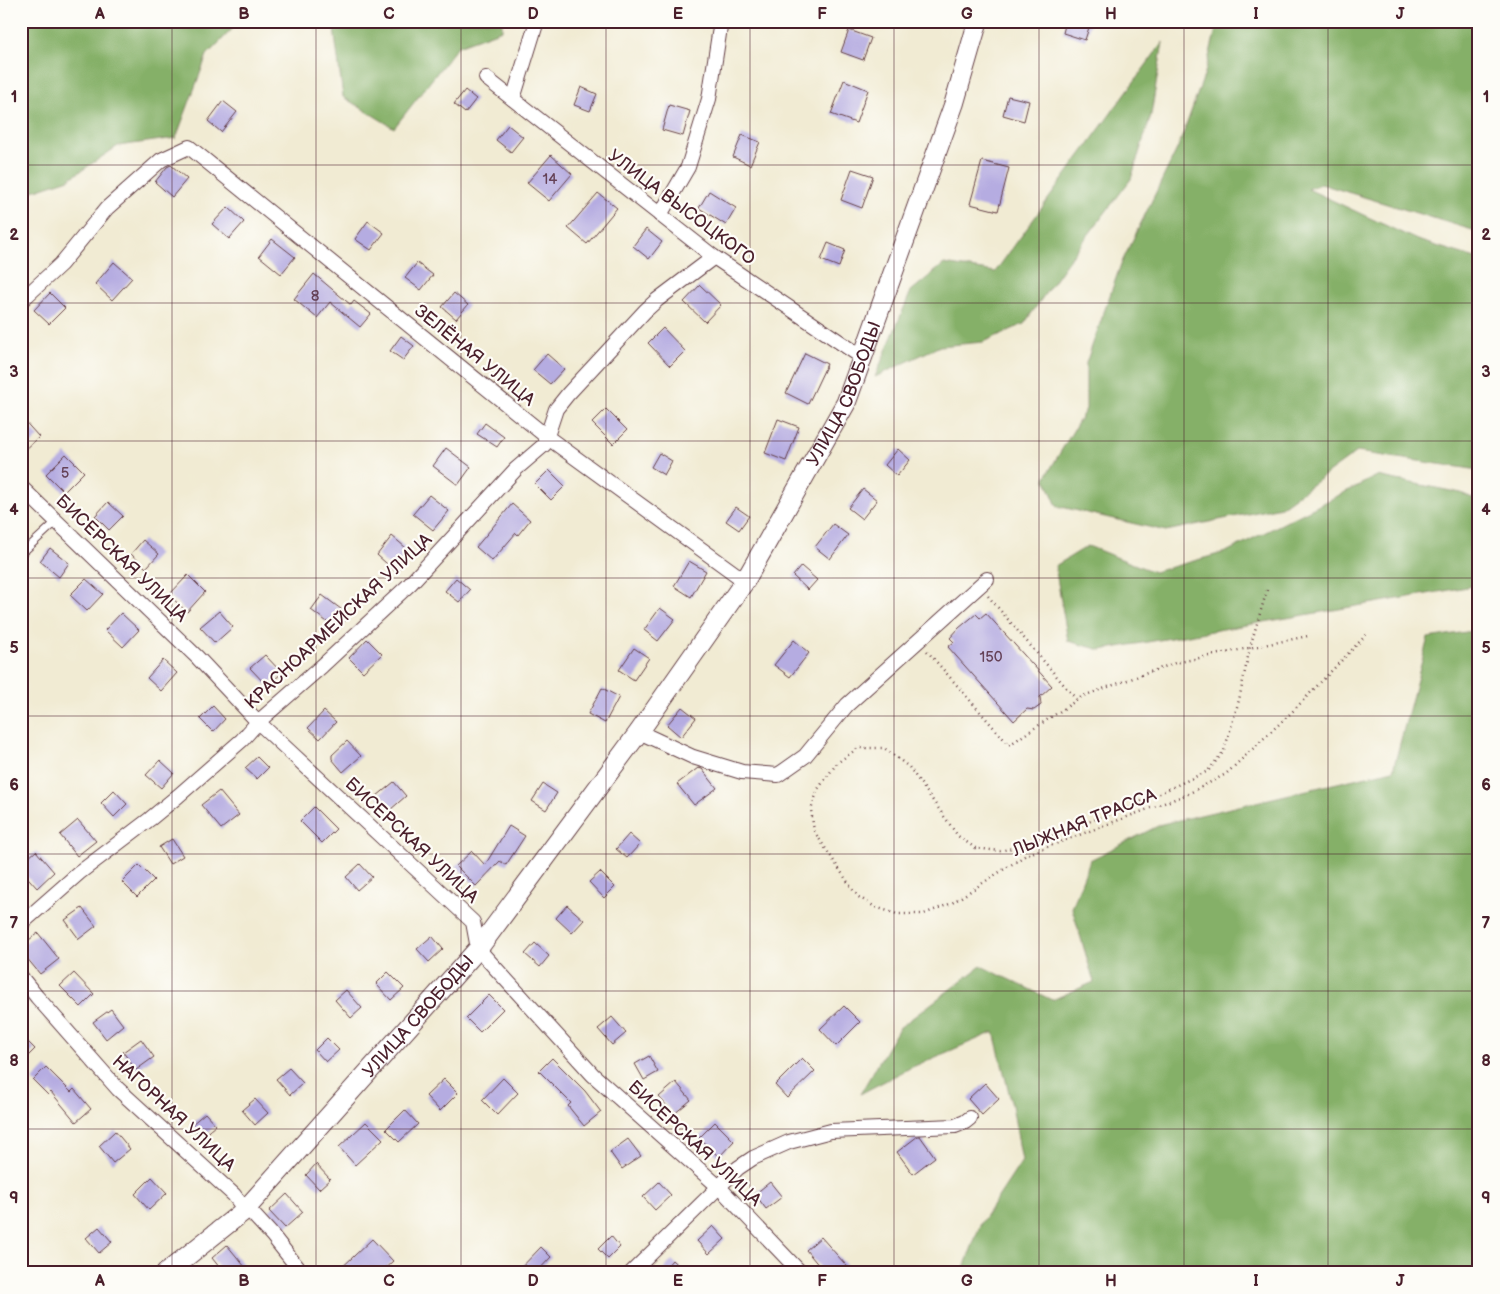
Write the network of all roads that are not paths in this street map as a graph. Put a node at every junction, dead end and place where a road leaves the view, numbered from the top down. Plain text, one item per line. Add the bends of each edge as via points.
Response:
1 (537, 21) edge
2 (721, 21) edge
3 (978, 21) edge
4 (486, 78) dead end
5 (513, 99) junction
6 (660, 215) junction
7 (714, 257) junction
8 (21, 301) edge
9 (862, 357) junction
10 (547, 437) junction
11 (21, 487) edge
12 (58, 521) junction
13 (21, 554) edge
14 (745, 582) junction
15 (983, 583) road end
16 (258, 722) junction
17 (639, 732) junction
18 (21, 924) edge
19 (478, 950) junction
20 (21, 977) edge
21 (970, 1118) dead end
22 (719, 1187) junction
23 (245, 1210) junction
24 (166, 1273) edge
25 (302, 1273) edge
26 (631, 1273) edge
27 (801, 1273) edge

1 - 5 street
2 - 6 street via 709,99 688,167
3 - 9 street, УЛИЦА СВОБОДЫ via 954,104
4 - 5 street, УЛИЦА ВЫСОЦКОГО
5 - 6 street, УЛИЦА ВЫСОЦКОГО
6 - 7 street, УЛИЦА ВЫСОЦКОГО
7 - 9 street, УЛИЦА ВЫСОЦКОГО
7 - 10 street, КРАСНОАРМЕЙСКАЯ УЛИЦА via 644,311 556,409
8 - 10 street, ЗЕЛЁНАЯ УЛИЦА via 61,264 107,208 161,160 189,147
9 - 14 street, УЛИЦА СВОБОДЫ via 846,403
10 - 14 street, ЗЕЛЁНАЯ УЛИЦА
10 - 16 street, КРАСНОАРМЕЙСКАЯ УЛИЦА via 544,445 516,469 410,584
11 - 12 street, БИСЕРСКАЯ УЛИЦА
12 - 13 lane
12 - 16 street, БИСЕРСКАЯ УЛИЦА via 197,657
14 - 17 street, УЛИЦА СВОБОДЫ
15 - 17 street via 847,705 805,756 778,775 742,772 693,757
16 - 18 street, КРАСНОАРМЕЙСКАЯ УЛИЦА via 178,796 78,873
16 - 19 street, БИСЕРСКАЯ УЛИЦА via 473,922
17 - 19 street, УЛИЦА СВОБОДЫ
19 - 22 street, БИСЕРСКАЯ УЛИЦА via 593,1075
19 - 23 street, УЛИЦА СВОБОДЫ
20 - 23 street, НАГОРНАЯ УЛИЦА via 118,1089 234,1195
21 - 22 street via 955,1126 832,1131 810,1135 753,1158
22 - 26 street
22 - 27 street, БИСЕРСКАЯ УЛИЦА
23 - 24 street, УЛИЦА СВОБОДЫ
23 - 25 street, НАГОРНАЯ УЛИЦА via 251,1212

